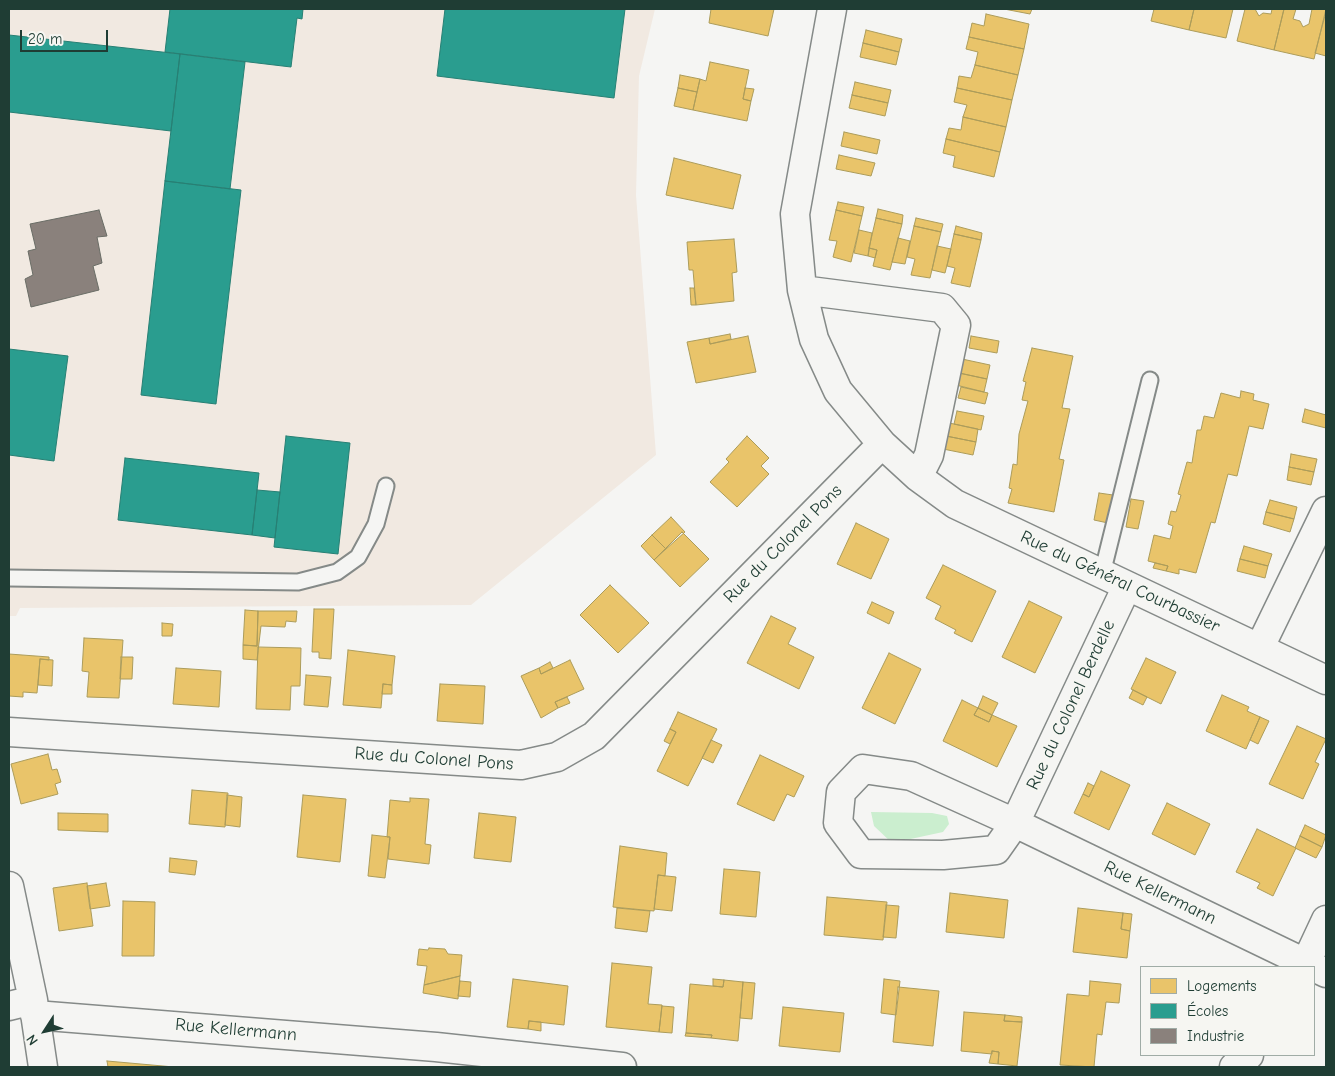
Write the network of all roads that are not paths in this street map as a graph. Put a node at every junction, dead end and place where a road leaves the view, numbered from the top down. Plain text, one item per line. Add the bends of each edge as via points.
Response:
1 (832, 9) edge
2 (802, 290) junction
3 (1150, 380) dead end
4 (882, 444) junction
5 (918, 477) junction
6 (386, 486) dead end
7 (1326, 510) edge
8 (1102, 574) junction
9 (9, 578) edge
10 (1128, 586) junction
11 (1260, 648) junction
12 (1326, 680) edge
13 (9, 732) edge
14 (1015, 823) junction
15 (9, 886) edge
16 (1326, 920) edge
17 (1308, 966) edge
18 (1313, 966) edge
19 (26, 1007) edge
20 (1248, 1056) edge
21 (435, 1057) edge
22 (43, 1067) edge
23 (622, 1067) edge
24 (1234, 1067) edge

1 - 2 street, Rue du Général Courbassier via 796,214
2 - 4 street, Rue du Général Courbassier via 814,339 838,391
2 - 5 street via 942,308 956,325 930,455
3 - 8 lane
4 - 5 street, Rue du Général Courbassier
4 - 13 street, Rue du Colonel Pons via 594,736 557,757 521,765
5 - 8 street, Rue du Général Courbassier via 955,504
6 - 9 lane via 376,524 358,556 337,572 298,582
7 - 11 street
8 - 10 street, Rue du Général Courbassier
10 - 11 street, Rue du Général Courbassier
10 - 14 street, Rue du Colonel Berdelle
11 - 12 street, Rue du Général Courbassier
14 - 14 street, Rue du Colonel Berdelle via 996,850 944,855 861,854 838,823 841,792 863,769 910,776
14 - 17 street, Rue Kellermann
15 - 19 street
16 - 18 street, Rue Kellermann
19 - 21 street, Rue Kellermann
19 - 22 street
20 - 24 street
21 - 23 street, Rue Kellermann

